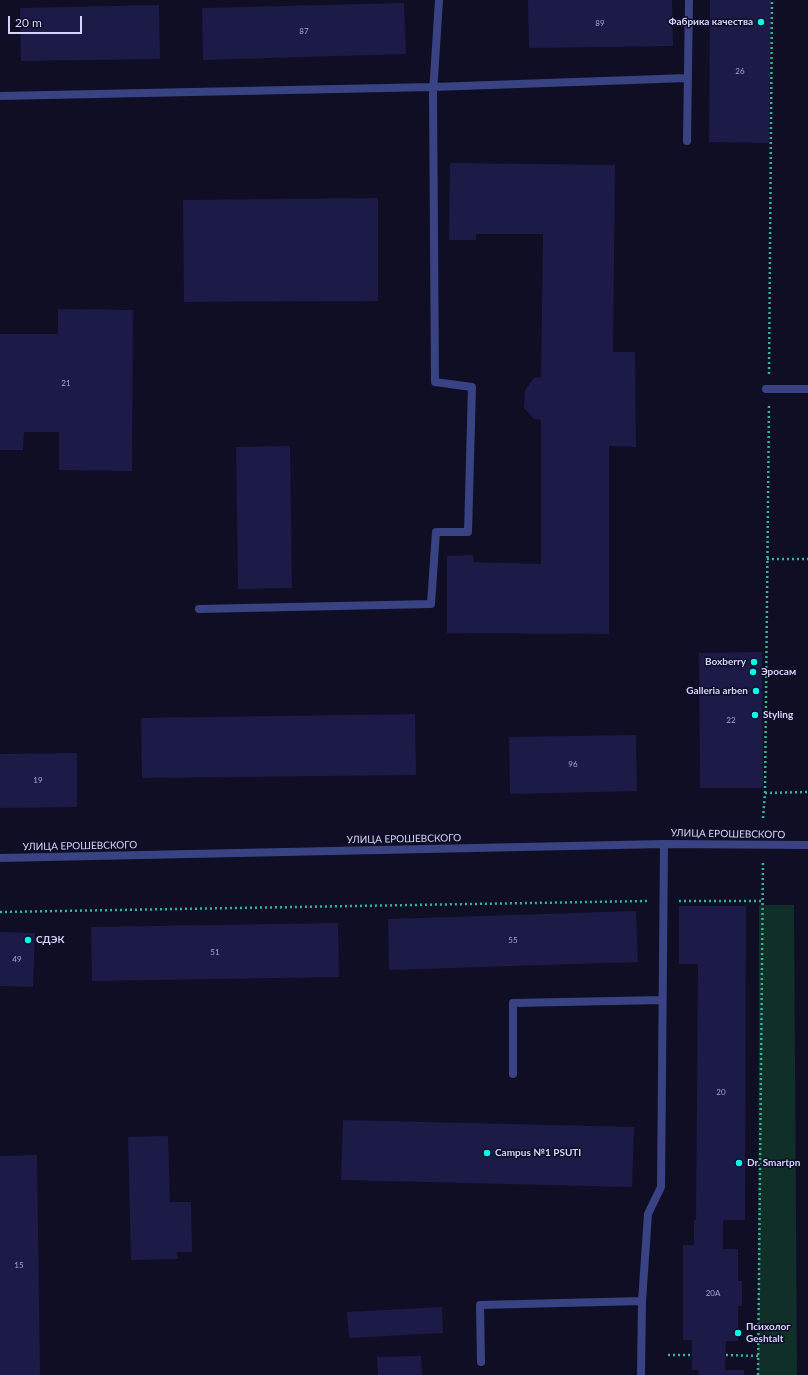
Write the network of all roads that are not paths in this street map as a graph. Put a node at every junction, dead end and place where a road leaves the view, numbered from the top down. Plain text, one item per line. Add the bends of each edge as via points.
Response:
1 (439, 0) edge
2 (689, 0) edge
3 (688, 78) junction
4 (433, 87) junction
5 (0, 96) edge
6 (687, 141) dead end
7 (766, 389) dead end
8 (808, 389) edge
9 (199, 609) dead end
10 (664, 844) junction
11 (808, 845) edge
12 (0, 858) edge
13 (662, 1000) junction
14 (513, 1074) dead end
15 (642, 1301) junction
16 (481, 1362) dead end
17 (641, 1375) edge

1 - 4 street
2 - 3 street
3 - 4 street
3 - 6 street
4 - 5 street
4 - 9 street via 435,382 472,387 468,532 436,532 431,604
7 - 8 street
10 - 11 street, УЛИЦА ЕРОШЕВСКОГО
10 - 12 street, УЛИЦА ЕРОШЕВСКОГО
10 - 13 street
13 - 14 street via 513,1003
13 - 15 street via 661,1187 648,1214
15 - 16 street via 480,1305
15 - 17 street

